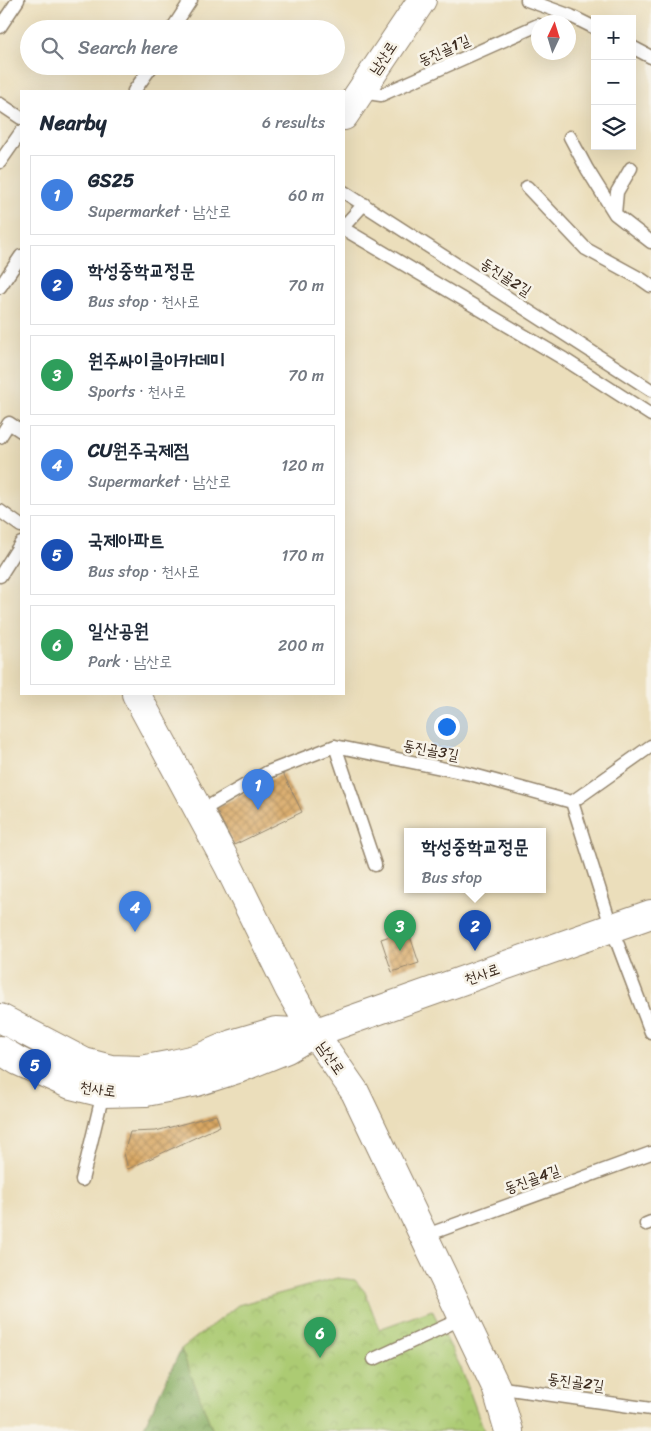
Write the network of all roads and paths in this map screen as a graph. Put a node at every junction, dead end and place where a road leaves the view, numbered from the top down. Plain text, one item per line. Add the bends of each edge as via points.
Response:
1 (18, 0) edge
2 (191, 0) edge
3 (422, 0) edge
4 (527, 0) edge
5 (564, 14) joint
6 (178, 20) edge
7 (591, 26) edge
8 (0, 27) edge
9 (531, 28) edge
10 (636, 49) edge
11 (651, 57) edge
12 (146, 75) edge
13 (135, 90) edge
14 (361, 92) junction
15 (0, 104) edge
16 (345, 115) edge
17 (20, 117) edge
18 (20, 133) edge
19 (570, 138) dead end
20 (0, 162) edge
21 (632, 168) dead end
22 (527, 187) dead end
23 (345, 193) edge
24 (364, 204) junction
25 (615, 214) junction
26 (345, 226) edge
27 (345, 228) edge
28 (651, 242) edge
29 (20, 258) edge
30 (651, 286) edge
31 (0, 288) edge
32 (650, 385) edge
33 (651, 415) edge
34 (20, 430) edge
35 (0, 437) edge
36 (0, 511) edge
37 (20, 525) edge
38 (20, 545) edge
39 (0, 576) edge
40 (137, 695) edge
41 (335, 746) junction
42 (651, 746) edge
43 (572, 802) junction
44 (199, 812) junction
45 (376, 865) dead end
46 (651, 914) edge
47 (612, 929) junction
48 (0, 1018) edge
49 (651, 1032) edge
50 (314, 1033) junction
51 (0, 1050) edge
52 (107, 1081) junction
53 (651, 1153) edge
54 (82, 1180) dead end
55 (424, 1236) junction
56 (463, 1318) junction
57 (374, 1359) dead end
58 (496, 1387) junction
59 (651, 1409) edge
60 (509, 1431) edge

1 - 8 lane
2 - 6 lane
3 - 14 street, 남산로
4 - 5 lane
5 - 7 lane
9 - 14 lane, 동진골1길 via 381,95
10 - 11 lane
12 - 13 lane
14 - 16 street, 남산로
15 - 17 lane
18 - 20 lane
19 - 25 lane
21 - 25 lane via 617,192
22 - 30 lane via 586,249
23 - 24 lane, 동진골2길
24 - 26 lane
24 - 32 lane, 동진골2길
25 - 28 lane
27 - 33 lane
29 - 31 lane
34 - 35 lane via 9,424
36 - 37 lane
38 - 39 lane
40 - 44 street, 남산로
41 - 43 lane, 동진골3길 via 470,774
41 - 44 lane via 268,772
41 - 45 lane
42 - 43 lane
43 - 47 lane
44 - 50 street, 남산로
46 - 47 street, 천사로
47 - 49 lane
47 - 50 street, 천사로
48 - 52 street, 천사로 via 84,1062
50 - 52 street, 천사로 via 276,1031 199,1058
50 - 55 street, 남산로 via 355,1092
51 - 52 street, 천사로 via 72,1085
52 - 54 lane
53 - 55 lane, 동진골4길
55 - 56 street, 남산로
56 - 57 lane
56 - 58 street, 남산로
58 - 59 lane, 동진골2길
58 - 60 street, 남산로

